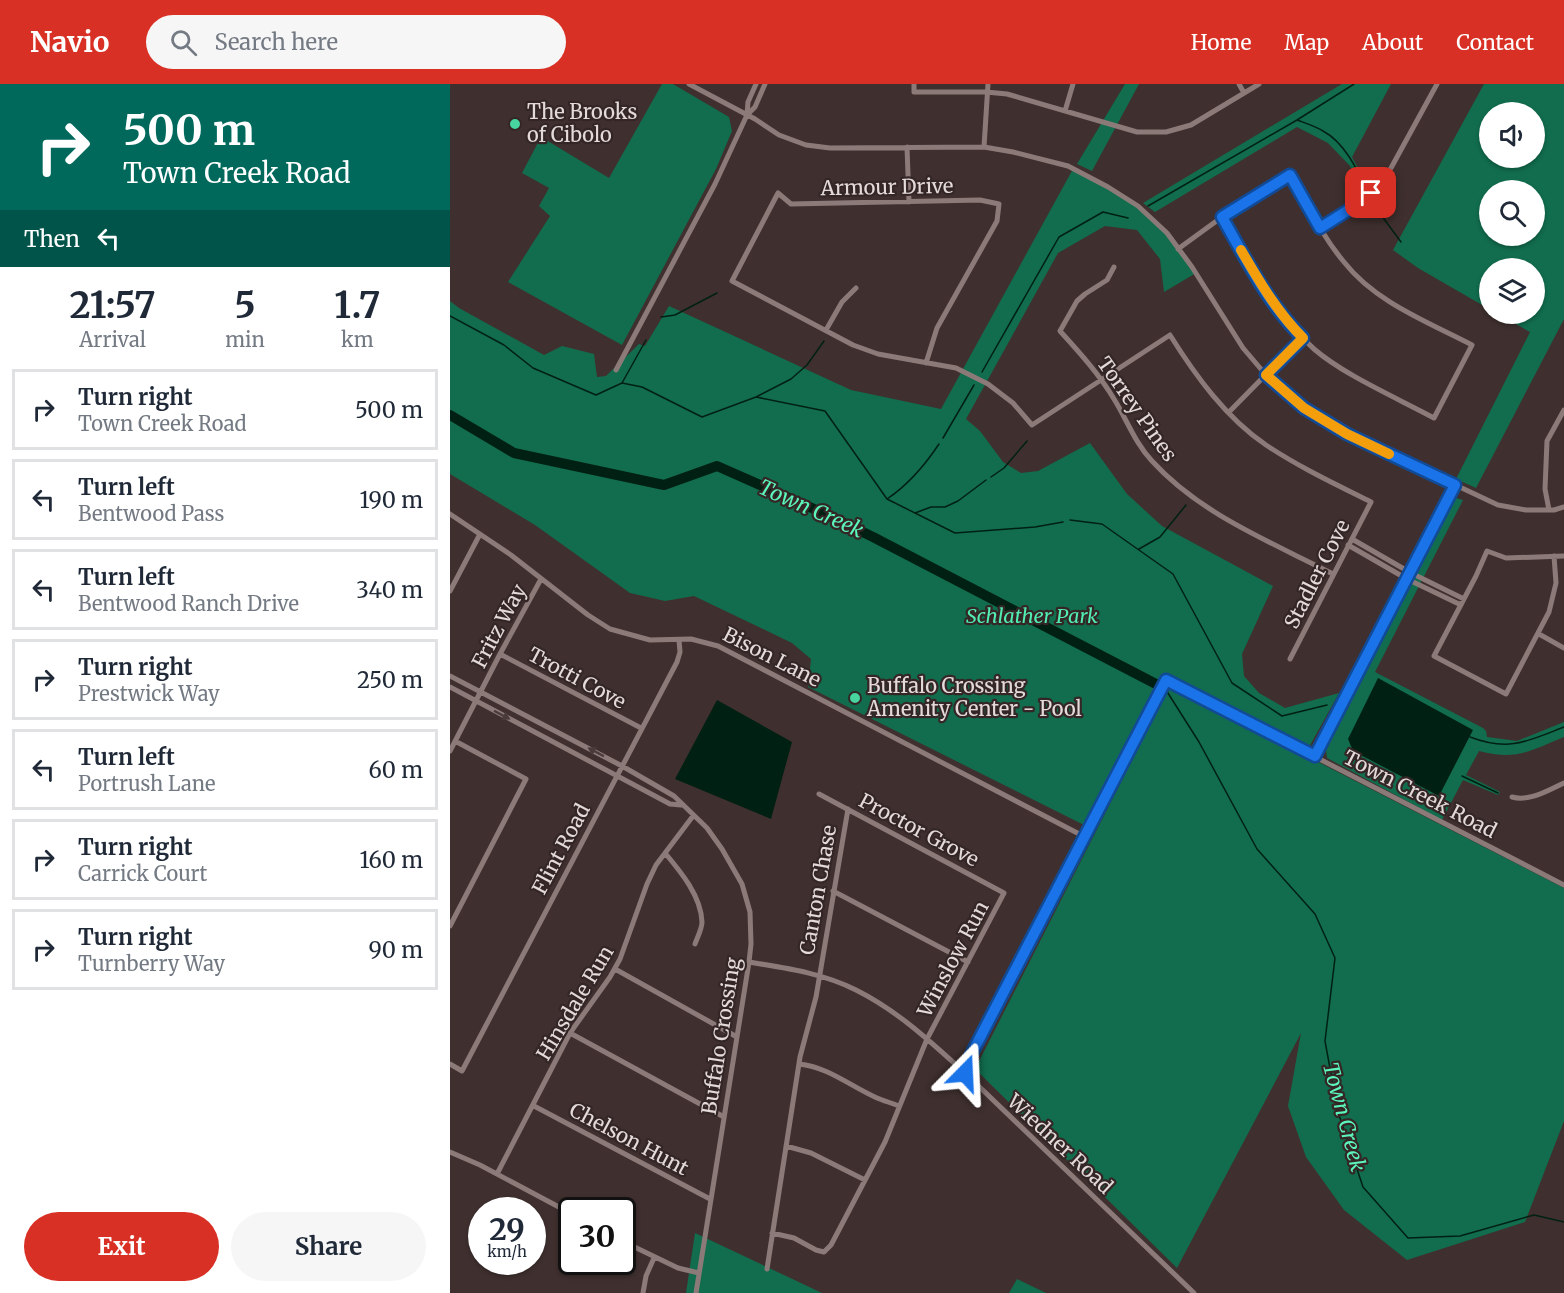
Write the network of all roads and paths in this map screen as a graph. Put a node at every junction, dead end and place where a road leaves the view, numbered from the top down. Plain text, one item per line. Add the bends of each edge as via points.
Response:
1 (688, 84) edge
2 (756, 84) edge
3 (765, 84) edge
4 (914, 84) edge
5 (988, 84) edge
6 (1073, 84) edge
7 (1239, 84) edge
8 (1259, 84) edge
9 (1437, 84) edge
10 (986, 92) junction
11 (1245, 93) junction
12 (1065, 111) junction
13 (747, 115) junction
14 (907, 147) junction
15 (984, 147) junction
16 (909, 202) junction
17 (1222, 217) junction
18 (1320, 228) junction
19 (1178, 249) junction
20 (1114, 267) dead end
21 (856, 288) dead end
22 (826, 330) junction
23 (1303, 338) junction
24 (926, 363) junction
25 (616, 369) dead end
26 (1266, 375) junction
27 (1101, 380) junction
28 (1564, 410) edge
29 (1229, 412) junction
30 (1455, 485) junction
31 (1564, 507) edge
32 (1549, 510) junction
33 (450, 514) edge
34 (480, 534) junction
35 (1352, 539) junction
36 (1348, 545) junction
37 (1554, 556) junction
38 (1564, 556) edge
39 (1411, 573) junction
40 (1333, 574) junction
41 (541, 579) junction
42 (1407, 579) junction
43 (450, 591) edge
44 (1462, 602) junction
45 (1539, 634) junction
46 (679, 640) junction
47 (1564, 648) edge
48 (500, 654) junction
49 (1290, 659) dead end
50 (450, 676) edge
51 (450, 687) edge
52 (481, 693) junction
53 (477, 701) junction
54 (641, 728) junction
55 (455, 741) junction
56 (450, 751) edge
57 (1315, 756) junction
58 (622, 766) junction
59 (617, 775) junction
60 (1564, 783) edge
61 (819, 794) dead end
62 (1512, 797) dead end
63 (681, 805) junction
64 (848, 809) junction
65 (693, 816) junction
66 (1085, 837) junction
67 (665, 853) junction
68 (1564, 885) edge
69 (833, 891) junction
70 (1005, 893) joint
71 (450, 926) edge
72 (695, 945) dead end
73 (749, 962) junction
74 (968, 962) junction
75 (615, 969) junction
76 (819, 976) junction
77 (570, 1033) junction
78 (737, 1037) junction
79 (927, 1039) junction
80 (450, 1064) edge
81 (799, 1064) junction
82 (965, 1073) junction
83 (534, 1106) junction
84 (899, 1106) junction
85 (724, 1118) junction
86 (786, 1146) junction
87 (450, 1152) edge
88 (497, 1174) junction
89 (865, 1180) junction
90 (710, 1199) junction
91 (558, 1207) edge
92 (772, 1233) junction
93 (636, 1248) edge
94 (654, 1258) junction
95 (767, 1269) dead end
96 (699, 1273) junction
97 (643, 1293) edge
98 (696, 1293) edge
99 (1194, 1293) edge

1 - 13 street
2 - 13 street
3 - 13 street
4 - 10 street via 914,92
5 - 10 street
6 - 12 street
7 - 11 street
8 - 11 street
9 - 18 street via 1382,180 1366,199
10 - 12 street
10 - 15 street
11 - 12 street via 1191,124 1166,132 1137,132
13 - 14 street via 779,135 806,145
13 - 25 street via 715,184
14 - 15 street
14 - 16 street
15 - 19 street via 1068,166 1108,187 1138,206
16 - 22 street, Armour Drive via 791,204 778,193 732,281
16 - 24 street, Armour Drive via 980,200 999,204 997,221 937,328
17 - 18 street via 1290,175
17 - 19 street
17 - 23 street via 1272,302
18 - 23 street via 1362,282 1385,299 1472,345 1434,418 1338,366
19 - 26 street via 1243,348
20 - 27 street, Torrey Pines via 1107,280 1077,301 1060,332
21 - 22 street via 842,302
22 - 24 street via 878,354
23 - 26 street
24 - 27 street via 956,368 987,384 1013,403 1032,425
26 - 29 street
26 - 30 street via 1304,408 1347,434
27 - 29 street via 1170,334 1189,365
27 - 40 street, Torrey Pines via 1131,433 1169,479 1224,517
28 - 32 street via 1547,441 1545,481
29 - 35 street, Stadler Cove via 1264,444 1371,502
30 - 32 street via 1497,505
30 - 39 street
31 - 32 street
33 - 34 street, Bison Lane
34 - 41 street, Bison Lane
34 - 43 street
35 - 36 street, Stadler Cove
35 - 39 street
36 - 40 street, Stadler Cove
36 - 42 street
37 - 38 street
37 - 44 street via 1506,558 1487,551
37 - 45 street via 1556,583
39 - 42 street
39 - 44 street
40 - 49 street, Stadler Cove
41 - 46 street, Bison Lane via 610,629 650,640
41 - 48 street, Fritz Way
42 - 44 street
42 - 57 street
44 - 45 street via 1434,656 1506,694
45 - 47 street
46 - 54 street, Flint Road via 677,663
46 - 66 street, Bison Lane via 700,640 718,646
48 - 52 street, Fritz Way
48 - 54 street, Trotti Cove
50 - 52 street, Buffalo Crossing
51 - 53 street, Buffalo Crossing
52 - 53 street, Fritz Way
58 -> 52 street, Buffalo Crossing
53 - 55 street, Fritz Way
53 -> 59 street, Buffalo Crossing
54 - 58 street, Flint Road
55 - 56 street, Fritz Way
55 - 71 street via 526,779
57 - 66 street, Town Creek Road via 1166,680
57 - 68 street, Town Creek Road
58 - 59 street, Flint Road
58 - 63 street, Buffalo Crossing via 674,796
59 - 63 street, Buffalo Crossing via 670,804
59 - 80 street, Flint Road via 462,1071
60 - 62 street via 1528,798
61 - 64 street, Proctor Grove
63 - 65 street, Buffalo Crossing
64 - 69 street, Canton Chase
64 - 70 street, Proctor Grove
65 - 67 street, Hinsdale Run
65 - 73 street, Buffalo Crossing via 722,849 742,884 750,912
66 - 82 street
67 - 72 street via 698,904 702,924
67 - 75 street, Hinsdale Run via 647,884
69 - 74 street
69 - 76 street, Canton Chase
70 - 74 street, Winslow Run
73 - 76 street, Wiedner Road
73 - 78 street, Buffalo Crossing
74 - 79 street, Winslow Run
75 - 77 street, Hinsdale Run
75 - 78 street
76 - 79 street, Wiedner Road via 854,989 887,1008
76 - 81 street, Canton Chase
77 - 83 street, Hinsdale Run
77 - 85 street
78 - 85 street, Buffalo Crossing
79 - 82 street, Wiedner Road
79 - 84 street, Winslow Run
81 - 84 street via 826,1070
81 - 86 street, Canton Chase
82 - 99 street, Wiedner Road
83 - 88 street, Hinsdale Run
83 - 90 street, Chelson Hunt
84 - 89 street, Winslow Run
85 - 90 street, Buffalo Crossing
86 - 89 street via 811,1153
86 - 92 street, Canton Chase
87 - 88 street
88 - 91 street
89 - 92 street, Winslow Run via 824,1252
90 - 96 street, Buffalo Crossing
92 - 95 street, Canton Chase
93 - 94 street
94 - 96 street
94 - 97 street
96 - 98 street, Buffalo Crossing

